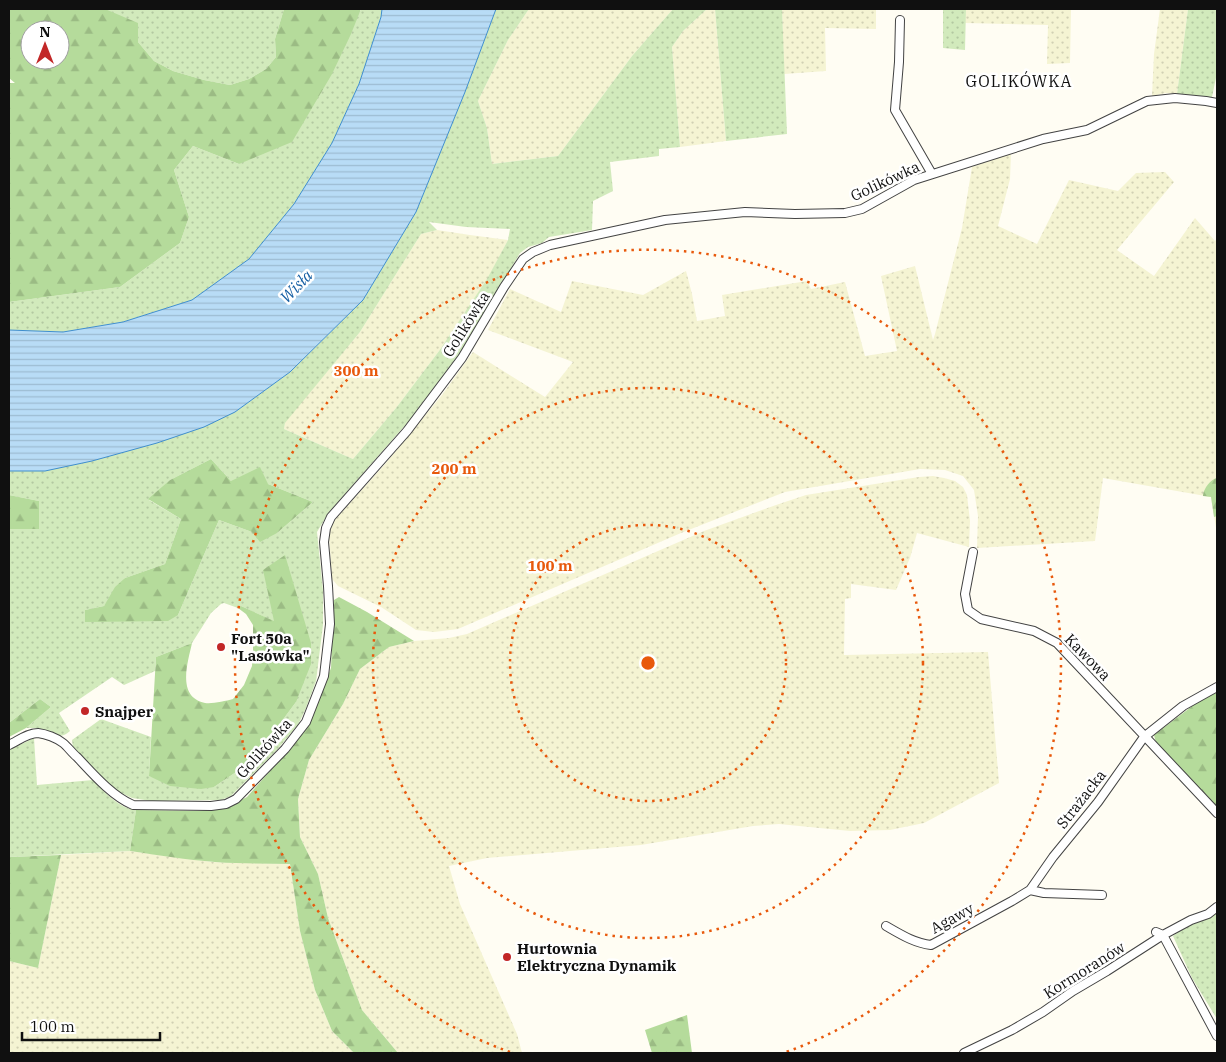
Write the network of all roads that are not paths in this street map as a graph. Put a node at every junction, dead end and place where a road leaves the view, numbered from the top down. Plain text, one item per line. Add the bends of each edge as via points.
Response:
1 (900, 20) dead end
2 (1217, 103) edge
3 (932, 174) junction
4 (973, 552) dead end
5 (1217, 687) edge
6 (1144, 736) junction
7 (9, 745) edge
8 (1217, 813) edge
9 (1030, 890) junction
10 (1102, 895) dead end
11 (1217, 908) edge
12 (886, 926) dead end
13 (1159, 934) junction
14 (1217, 1036) edge
15 (964, 1053) edge

1 - 3 street via 895,110
2 - 3 street, Golikówka via 1175,98 1148,101 1087,130 1043,139
3 - 7 street, Golikówka via 914,180 862,209 845,213 745,212 665,220 550,245 523,259 462,358 407,431 331,517 324,542 330,624 324,676 306,722 285,749 236,799 211,806 134,805 110,789 63,743 45,734 26,736
4 - 6 street, Kawowa via 965,594 968,610 981,619 1034,631 1057,643
5 - 6 street, Strażacka via 1183,706
6 - 8 street, Kawowa
6 - 9 street, Strażacka
9 - 10 street
9 - 12 street, Agawy via 931,945 922,944
11 - 13 street, Kormoranów
13 - 14 street
13 - 15 street, Kormoranów via 1043,1012

